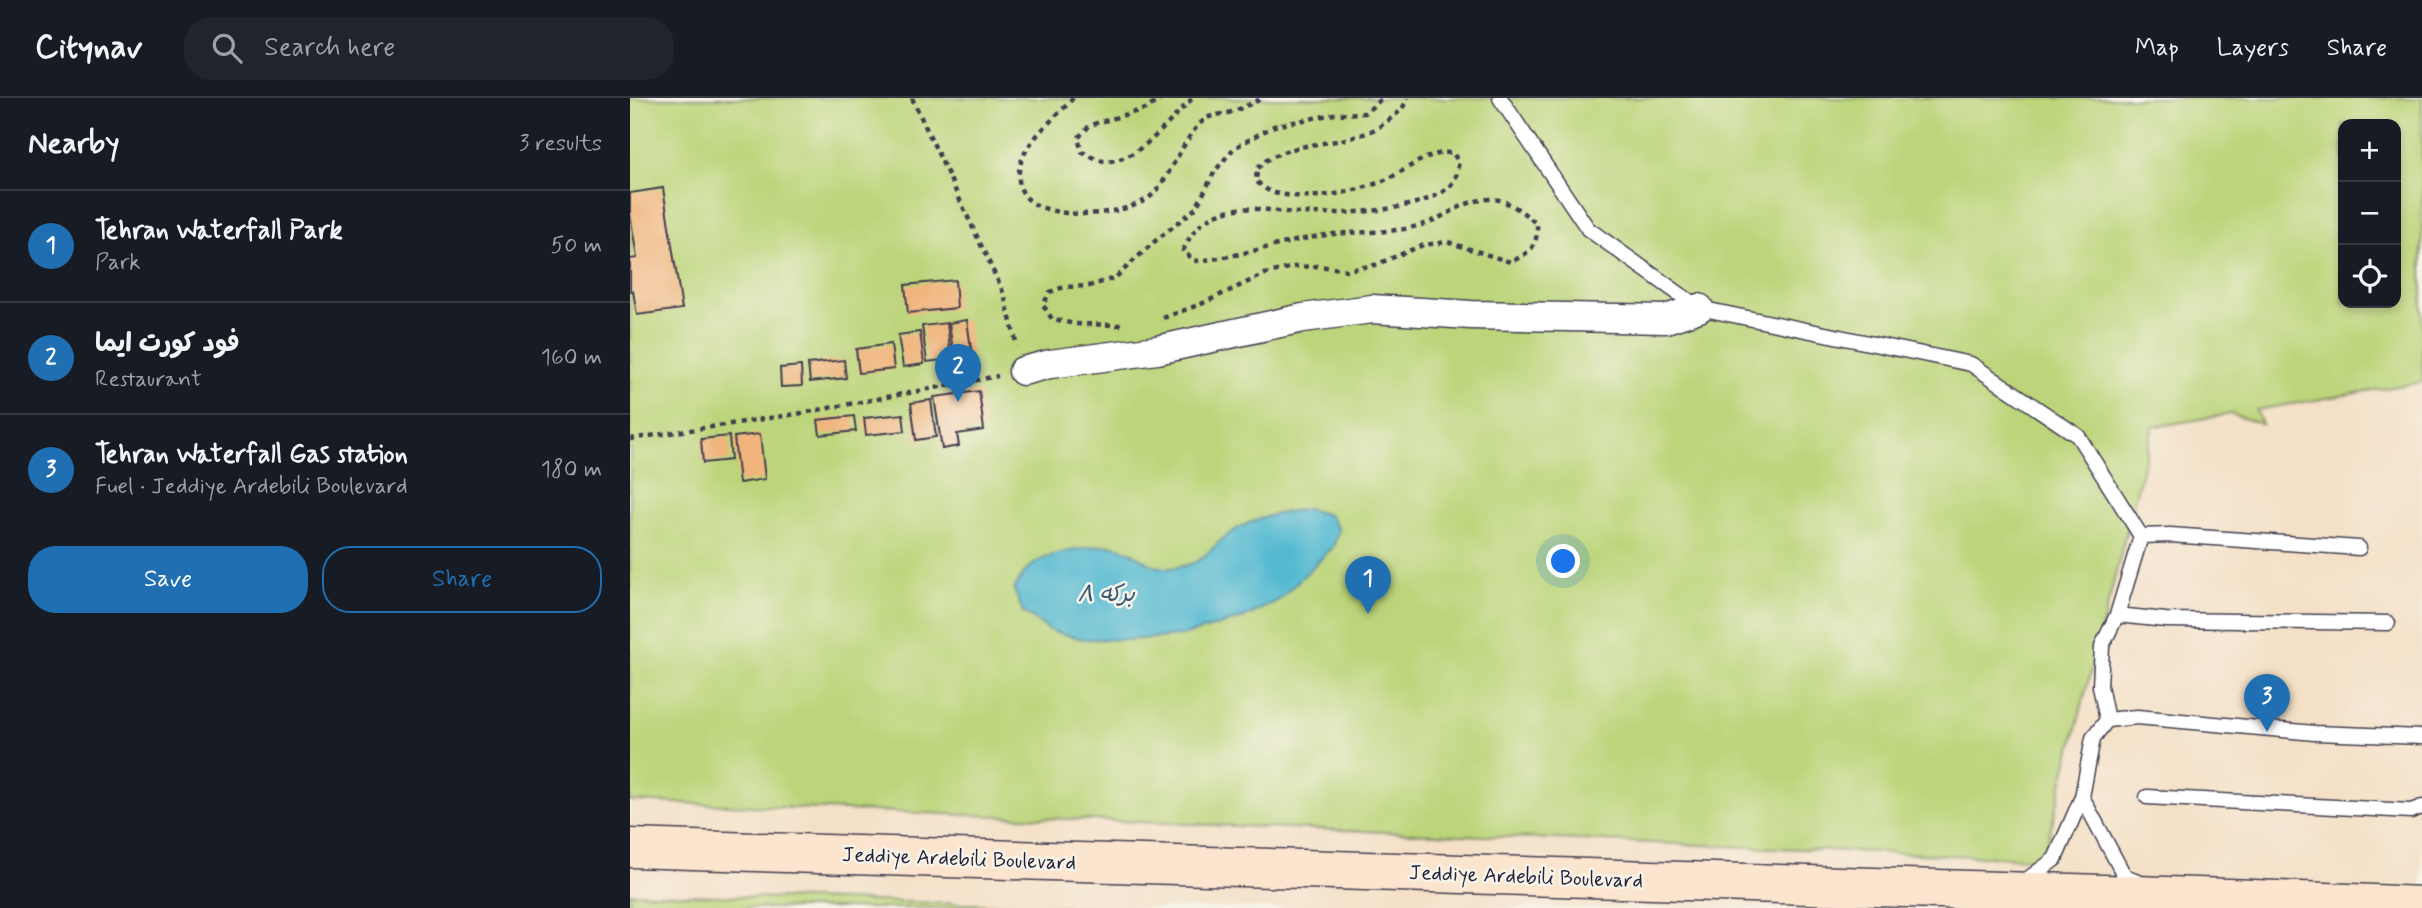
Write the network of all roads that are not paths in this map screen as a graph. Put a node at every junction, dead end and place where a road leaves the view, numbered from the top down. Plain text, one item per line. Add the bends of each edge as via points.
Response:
1 (1500, 98) edge
2 (1699, 308) junction
3 (1023, 371) road end
4 (2141, 536) junction
5 (2359, 548) dead end
6 (2117, 615) junction
7 (2388, 623) dead end
8 (2108, 720) junction
9 (2422, 737) edge
10 (2082, 797) junction
11 (2147, 797) dead end
12 (2422, 807) edge
13 (630, 848) edge
14 (2011, 891) junction
15 (2170, 896) junction
16 (2422, 906) edge

1 - 2 lane via 1588,229
2 - 3 street via 1666,319 1372,309
2 - 4 lane via 1971,364 2078,436
4 - 5 lane
4 - 6 lane
6 - 7 lane via 2166,620
6 - 8 lane via 2102,646 2099,686
8 - 9 lane via 2137,717 2315,733
8 - 10 lane via 2093,738
10 - 14 lane via 2055,859
10 - 15 lane via 2126,877
11 - 12 lane via 2411,811
13 - 14 main road, Jeddiye Ardebili Boulevard
14 - 15 main road, Jeddiye Ardebili Boulevard
15 - 16 main road, Jeddiye Ardebili Boulevard

